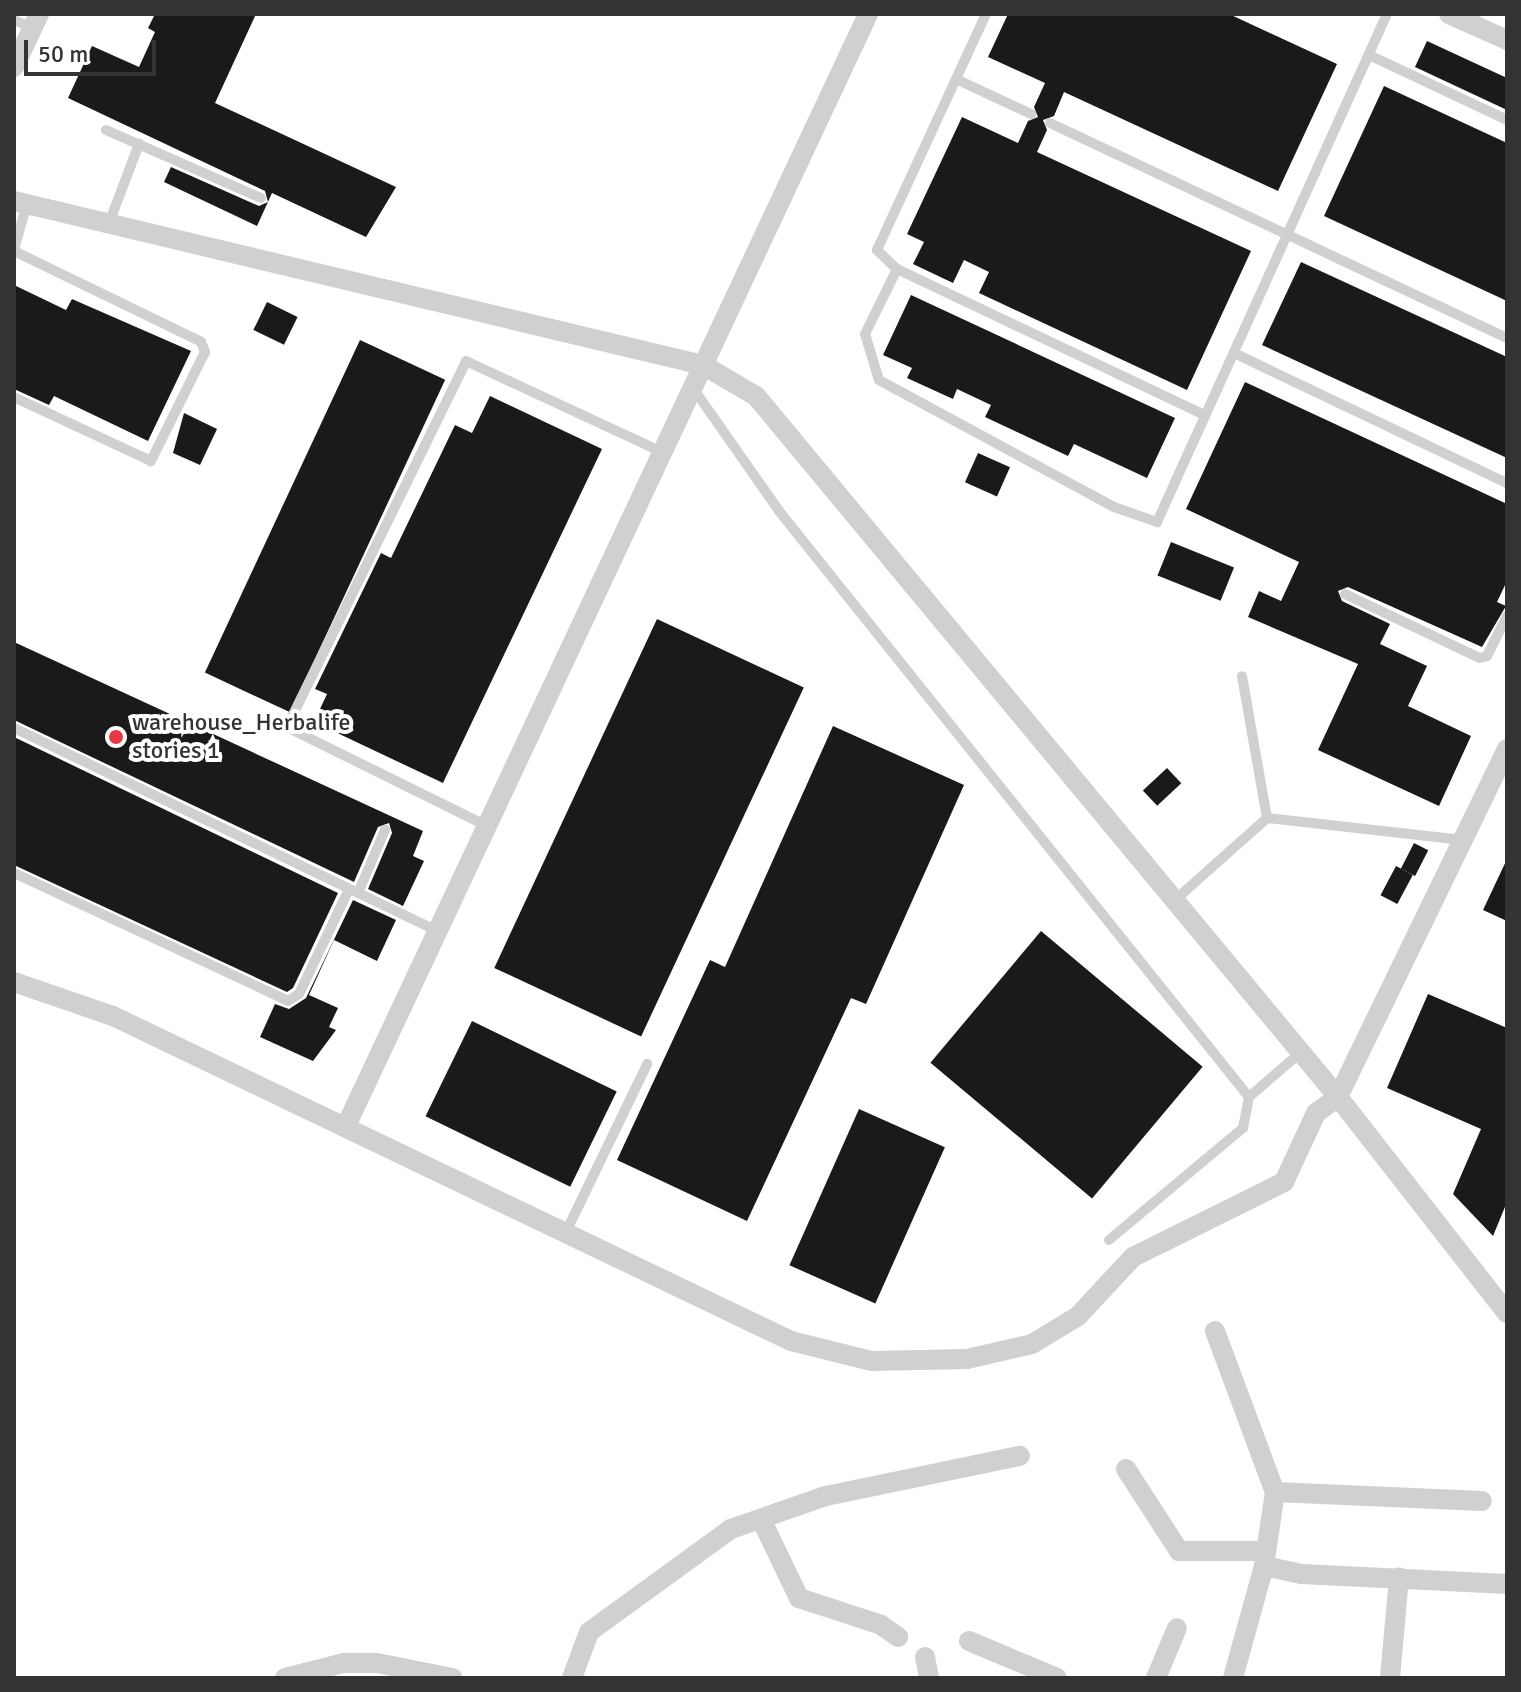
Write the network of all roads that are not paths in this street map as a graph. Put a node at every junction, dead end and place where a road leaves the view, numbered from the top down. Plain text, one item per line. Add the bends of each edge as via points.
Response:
1 (868, 14) edge
2 (986, 14) edge
3 (1387, 14) edge
4 (1449, 14) edge
5 (28, 21) edge
6 (1507, 40) edge
7 (1369, 55) junction
8 (14, 67) edge
9 (956, 79) junction
10 (1031, 114) dead end
11 (1507, 120) edge
12 (1050, 123) dead end
13 (106, 130) dead end
14 (139, 144) junction
15 (261, 198) dead end
16 (21, 202) edge
17 (109, 223) junction
18 (1286, 237) junction
19 (14, 250) edge
20 (897, 269) junction
21 (1507, 338) edge
22 (1234, 353) junction
23 (703, 365) junction
24 (693, 388) junction
25 (14, 397) edge
26 (1205, 415) junction
27 (662, 452) junction
28 (1507, 483) edge
29 (1345, 594) dead end
30 (1507, 616) edge
31 (1242, 676) dead end
32 (14, 728) edge
33 (1507, 749) edge
34 (1267, 818) junction
35 (487, 826) junction
36 (385, 830) dead end
37 (1463, 840) junction
38 (14, 873) edge
39 (353, 891) junction
40 (1175, 900) junction
41 (437, 931) junction
42 (14, 982) edge
43 (1301, 1052) junction
44 (647, 1064) dead end
45 (1249, 1097) junction
46 (1338, 1097) junction
47 (346, 1126) junction
48 (565, 1234) junction
49 (1109, 1240) dead end
50 (1507, 1313) edge
51 (1215, 1331) dead end
52 (1020, 1456) dead end
53 (1126, 1469) dead end
54 (1275, 1492) junction
55 (1482, 1501) dead end
56 (761, 1519) junction
57 (1265, 1558) junction
58 (1399, 1577) junction
59 (1507, 1584) edge
60 (1177, 1628) dead end
61 (898, 1637) dead end
62 (969, 1641) dead end
63 (925, 1657) dead end
64 (285, 1678) edge
65 (453, 1678) edge
66 (572, 1678) edge
67 (929, 1678) edge
68 (1057, 1678) edge
69 (1156, 1678) edge
70 (1233, 1678) edge
71 (1390, 1678) edge

1 - 23 street
2 - 9 lane
3 - 7 lane
4 - 6 street
5 - 8 street
7 - 11 lane
7 - 18 lane
9 - 10 lane
9 - 20 lane via 877,250
12 - 18 lane
13 - 14 lane
14 - 15 lane
14 - 17 lane
16 - 17 street
16 - 19 lane
17 - 23 street
18 - 21 lane
18 - 22 lane
19 - 25 lane via 201,342 205,352 151,461
20 - 26 lane
20 - 26 lane via 865,334 879,380 1114,507 1157,522
22 - 26 lane
22 - 28 lane
23 - 24 street
23 - 40 street via 756,396
24 - 27 street
24 - 45 lane via 779,511
27 - 35 street
27 - 35 lane via 466,361 287,727
29 - 30 lane via 1480,658 1487,656
31 - 34 lane
32 - 39 lane
33 - 37 street
34 - 37 lane
34 - 40 lane
35 - 41 street
36 - 39 lane
37 - 46 street
38 - 39 lane via 288,1001 299,994
39 - 41 lane
40 - 43 street
41 - 47 street
42 - 47 street via 113,1016
43 - 45 lane
43 - 46 street
44 - 48 lane
45 - 49 lane via 1243,1128
46 - 48 street via 1316,1113 1284,1182 1133,1257 1078,1316 1032,1344 967,1359 920,1364 836,1356 715,1308
46 - 50 street
47 - 48 street
51 - 54 street
52 - 56 street via 826,1496
53 - 57 street via 1179,1551
54 - 55 street
54 - 57 street
56 - 61 street via 799,1598 881,1625
56 - 66 street via 731,1529 617,1608 589,1632
57 - 58 street via 1302,1574
57 - 70 street
58 - 59 street
58 - 71 street
60 - 69 street
62 - 68 street
63 - 67 street
64 - 65 street via 344,1663

